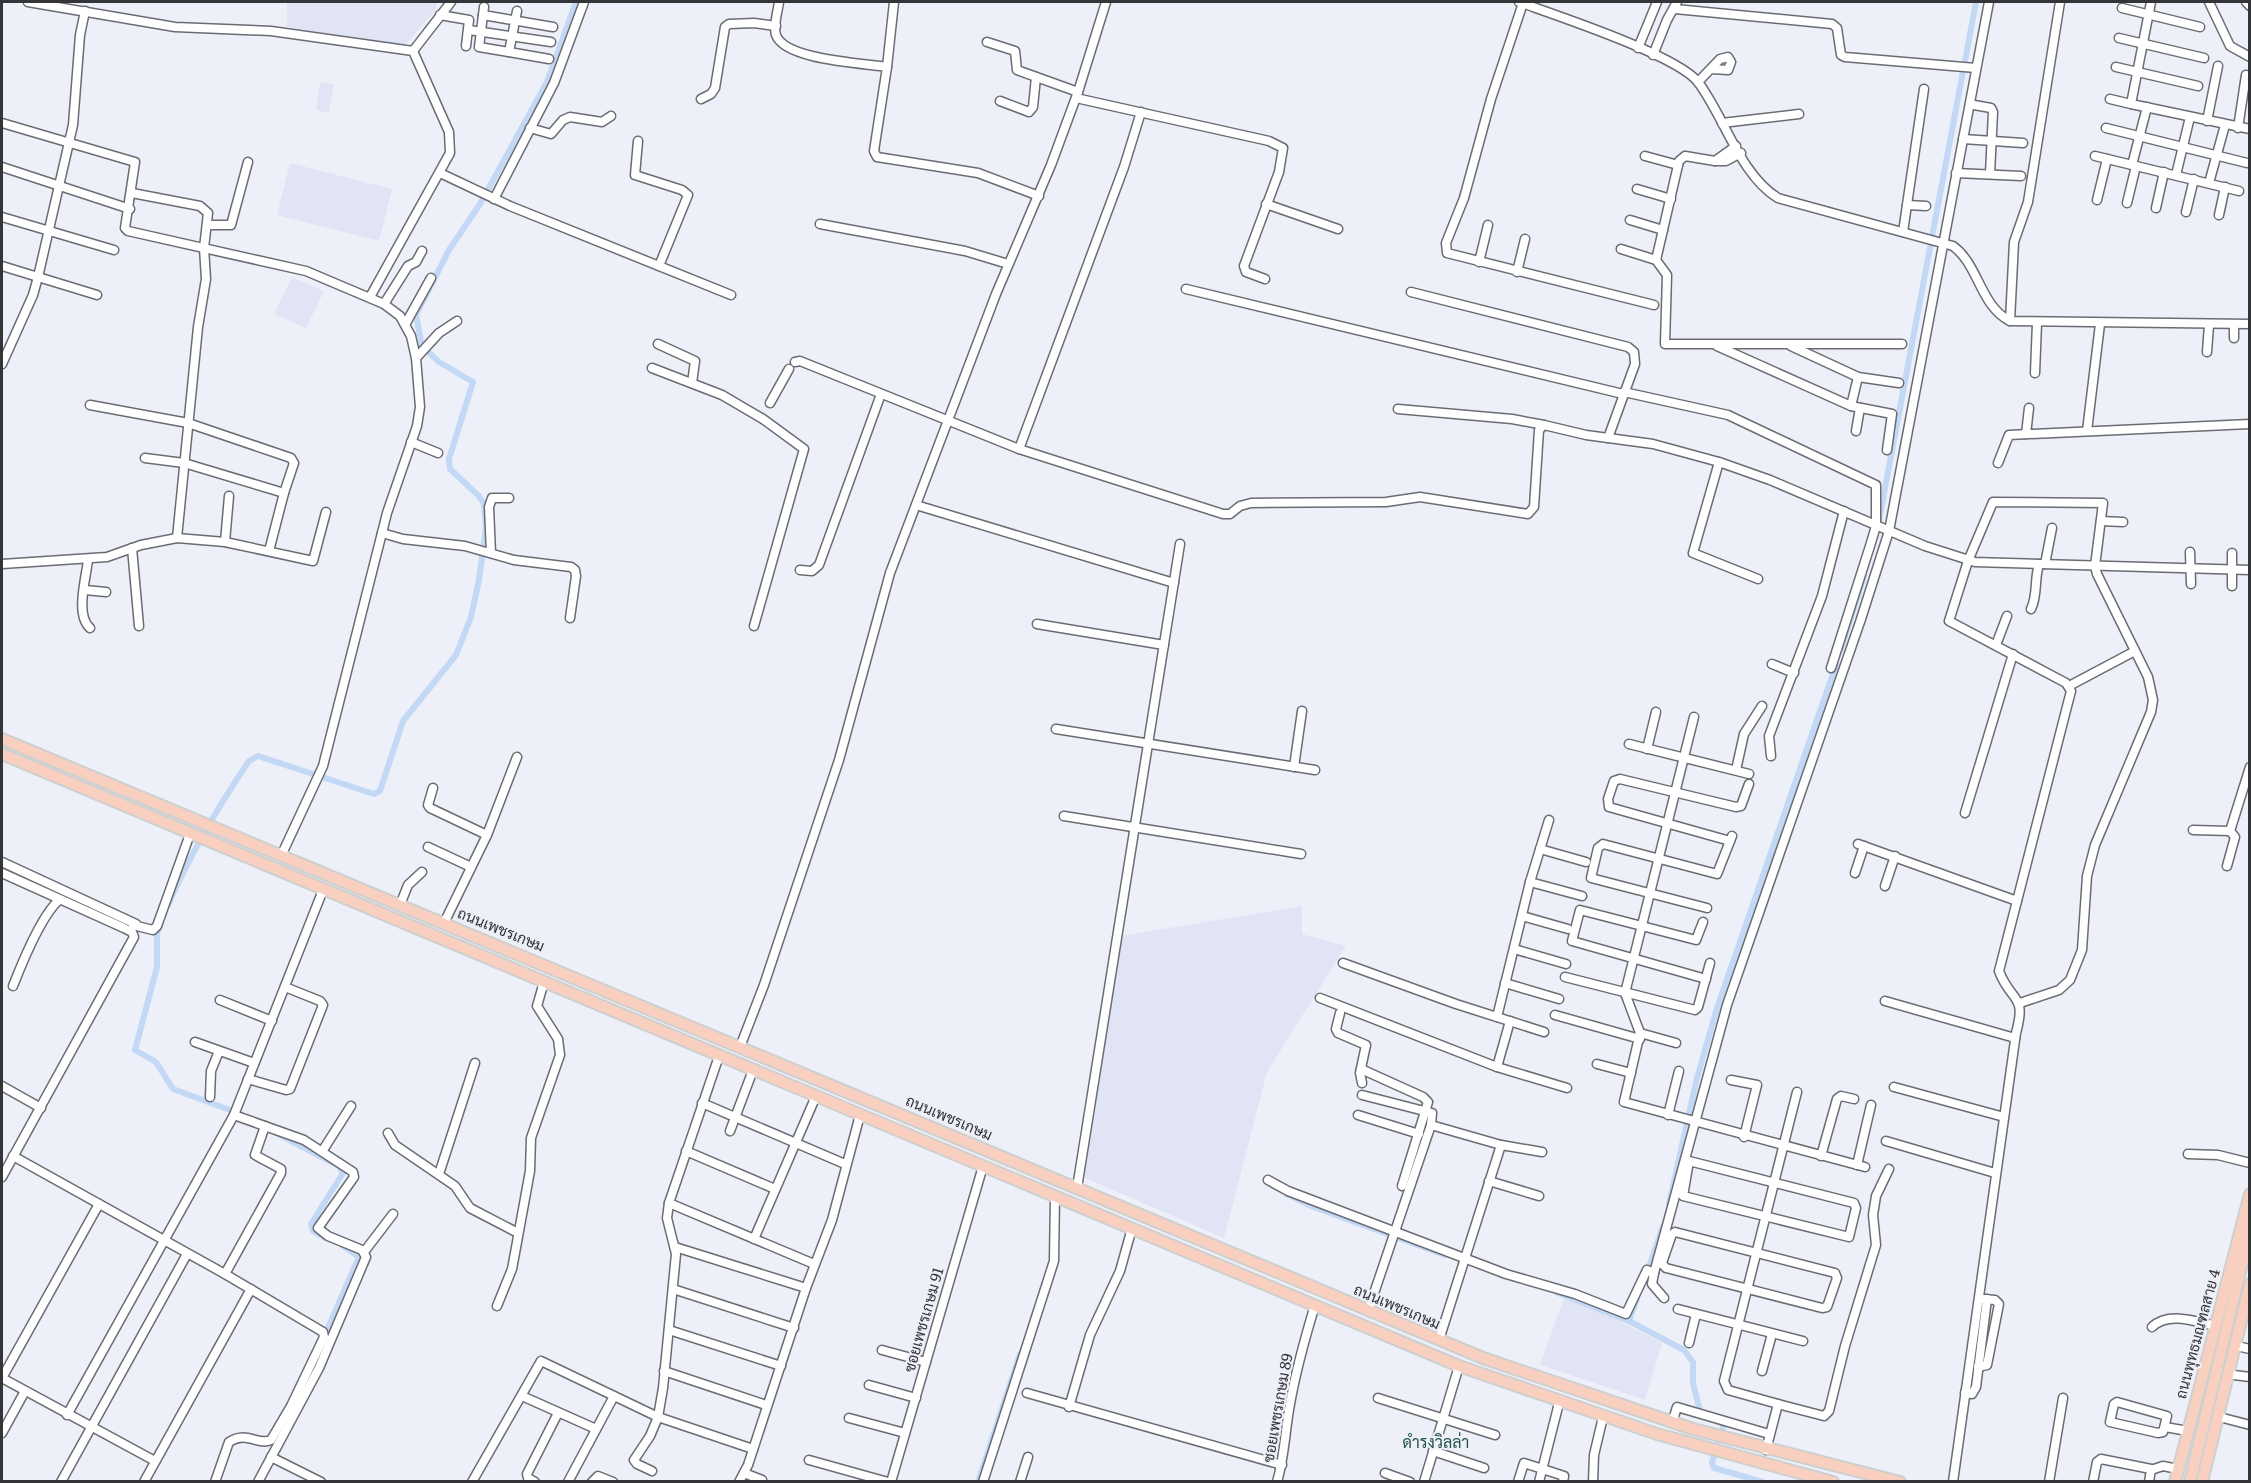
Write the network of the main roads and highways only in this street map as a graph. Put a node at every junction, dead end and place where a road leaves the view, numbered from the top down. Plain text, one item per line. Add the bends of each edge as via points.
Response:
1 (2, 739) edge
2 (2, 754) edge
3 (2250, 1194) edge
4 (2250, 1230) edge
5 (2250, 1284) edge
6 (2250, 1314) edge
7 (2245, 1348) edge
8 (1503, 1365) junction
9 (1498, 1381) junction
10 (1563, 1387) junction
11 (1589, 1396) junction
12 (1559, 1403) junction
13 (1585, 1411) junction
14 (1817, 1480) edge
15 (1833, 1482) edge
16 (1900, 1482) edge
17 (2175, 1482) edge
18 (2190, 1482) edge
19 (2202, 1482) edge
20 (2208, 1482) edge

1 - 8 main road, ถนนเพชรเกษม
2 - 9 main road, ถนนเพชรเกษม
3 - 17 main road, ถนนพุทธมณฑลสาย 4
4 - 18 main road, ถนนพุทธมณฑลสาย 4
5 - 19 main road
6 - 7 main road
7 - 20 main road via 2234,1375
8 - 9 main road
8 - 10 main road, ถนนเพชรเกษม
9 - 12 main road, ถนนเพชรเกษม
10 - 11 main road, ถนนเพชรเกษม
10 - 12 main road
11 - 13 main road
11 - 16 main road, ถนนเพชรเกษม via 1766,1450
12 - 13 main road, ถนนเพชรเกษม
13 - 14 main road, ถนนเพชรเกษม
14 - 15 main road, ถนนเพชรเกษม

